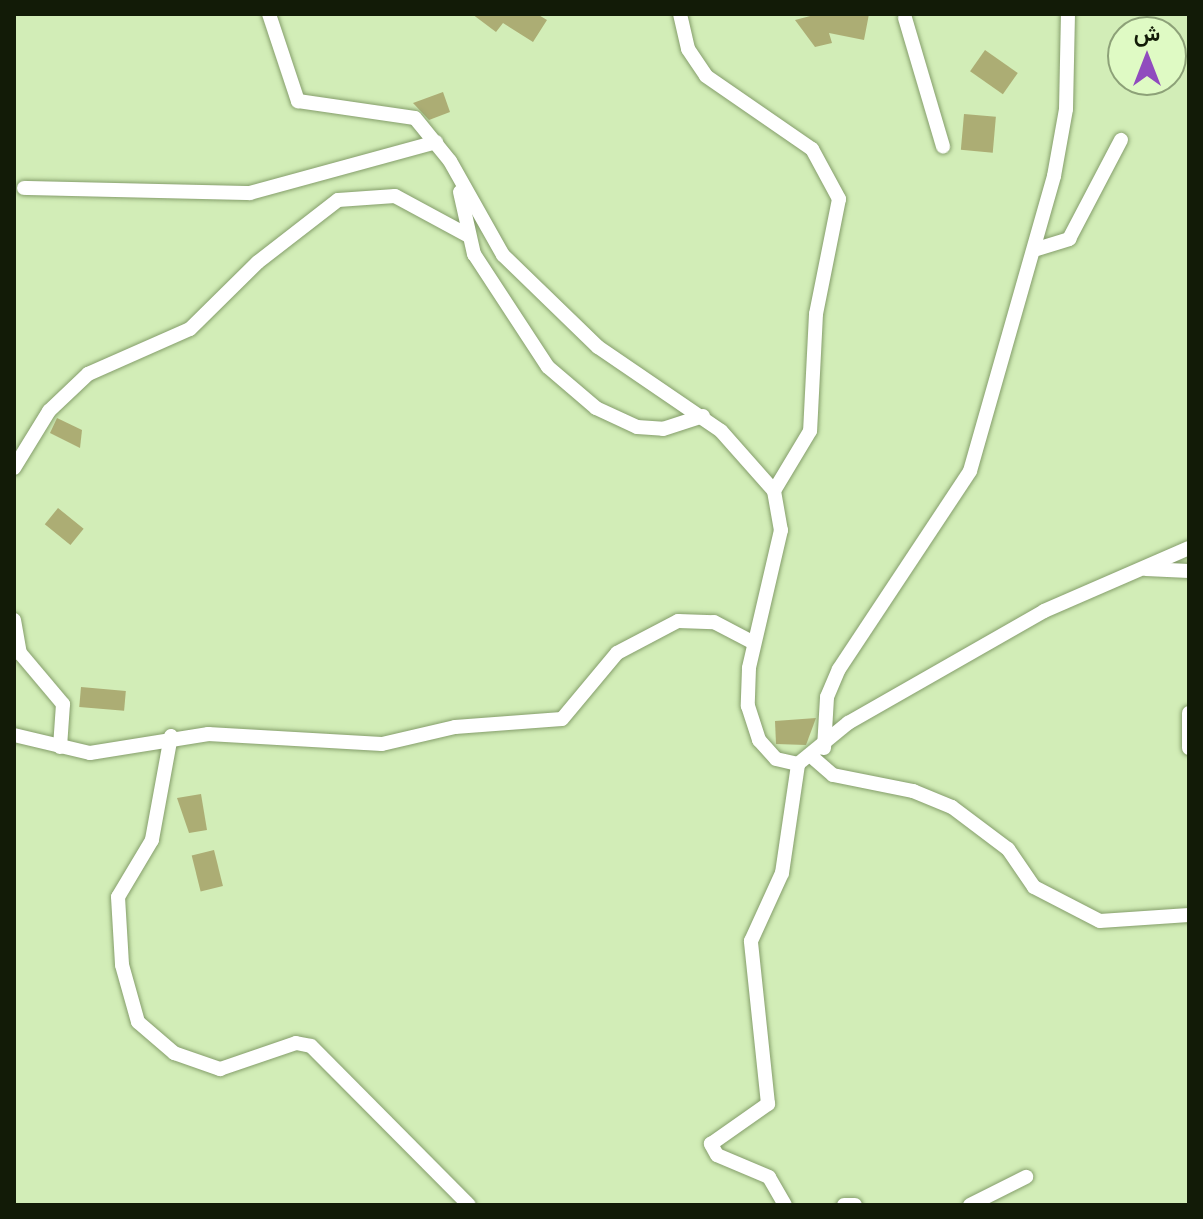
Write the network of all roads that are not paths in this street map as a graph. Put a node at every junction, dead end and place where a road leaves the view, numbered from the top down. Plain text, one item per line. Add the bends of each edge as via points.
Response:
1 (269, 14) edge
2 (680, 14) edge
3 (1068, 14) edge
4 (905, 15) edge
5 (1121, 140) dead end
6 (436, 142) junction
7 (943, 146) dead end
8 (459, 183) junction
9 (24, 188) dead end
10 (467, 235) junction
11 (1037, 249) junction
12 (703, 416) junction
13 (14, 468) edge
14 (774, 491) junction
15 (1189, 548) edge
16 (1130, 570) junction
17 (1189, 571) edge
18 (14, 620) edge
19 (754, 643) junction
20 (1189, 713) edge
21 (14, 735) edge
22 (171, 736) junction
23 (60, 747) junction
24 (824, 748) junction
25 (1189, 748) edge
26 (804, 760) junction
27 (1189, 915) edge
28 (1026, 1177) dead end
29 (469, 1205) edge
30 (785, 1205) edge
31 (844, 1205) edge
32 (855, 1205) edge
33 (970, 1205) edge

1 - 6 street via 298,101 318,109 401,113
2 - 14 street via 688,49 706,76 812,149 839,199 816,314 810,431
3 - 11 street via 1066,109
4 - 7 street
5 - 11 street via 1069,239
6 - 8 street
6 - 9 street via 227,195
8 - 10 street
8 - 12 street via 503,255 579,331
10 - 12 street via 526,339 596,408 650,429
10 - 13 street via 395,196 338,200 258,262 190,329 88,374 49,411
11 - 24 street via 970,471 839,669 827,697
12 - 14 street
14 - 19 street via 781,530
15 - 16 street
16 - 17 street
16 - 24 street via 848,723
18 - 23 street via 20,653 63,704
19 - 22 street via 714,622 678,621 617,653 575,708 550,722 455,727 360,746
19 - 26 street via 753,725 766,752
20 - 25 street
21 - 23 street
22 - 23 street via 90,753
22 - 29 street via 152,840 118,897 124,977 138,1022 174,1053 220,1069 296,1043 311,1046
24 - 26 street
26 - 27 street via 833,775 952,807 1008,849 1034,887 1100,921
26 - 30 street via 782,873 751,941 768,1104 711,1144 717,1155 769,1177
28 - 33 street
31 - 32 street

